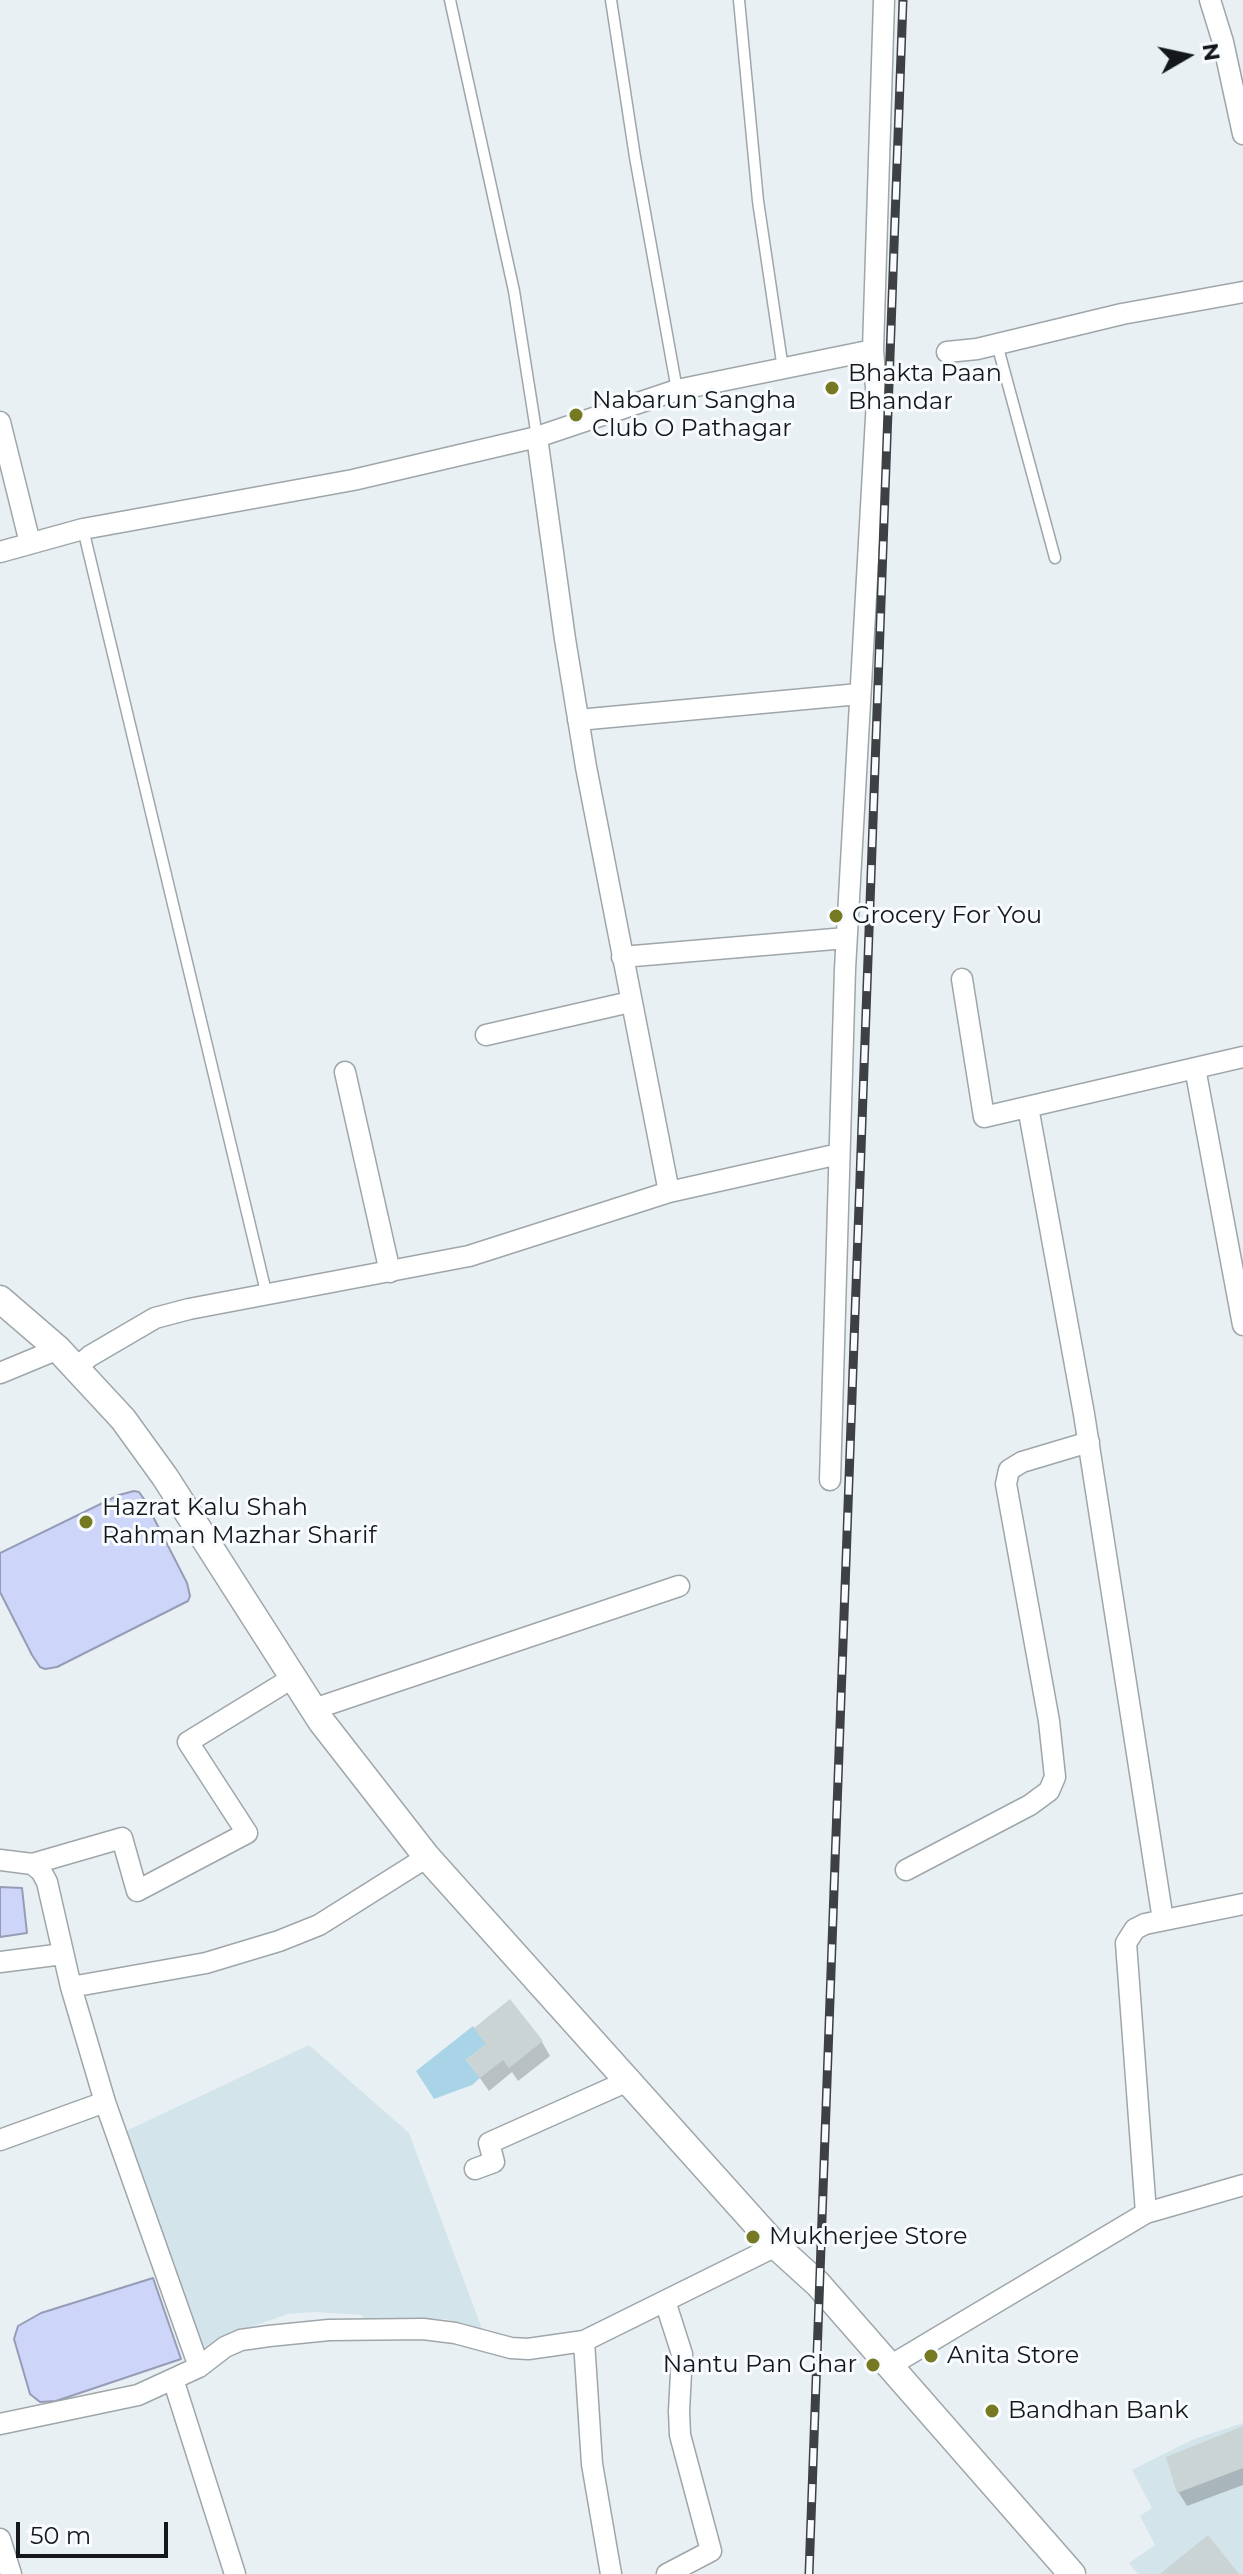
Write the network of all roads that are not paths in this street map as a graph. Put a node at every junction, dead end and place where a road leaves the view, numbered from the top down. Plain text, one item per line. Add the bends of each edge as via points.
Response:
1 (450, 0) edge
2 (611, 0) edge
3 (739, 0) edge
4 (884, 0) edge
5 (1210, 0) edge
6 (1243, 134) edge
7 (1243, 292) edge
8 (997, 344) junction
9 (873, 350) junction
10 (947, 352) dead end
11 (783, 369) junction
12 (677, 390) junction
13 (0, 422) edge
14 (537, 437) junction
15 (83, 529) junction
16 (30, 543) junction
17 (0, 552) edge
18 (1055, 558) dead end
19 (859, 694) junction
20 (578, 720) junction
21 (846, 938) junction
22 (622, 957) junction
23 (962, 979) dead end
24 (630, 1002) junction
25 (486, 1035) dead end
26 (1243, 1057) edge
27 (1195, 1068) junction
28 (345, 1072) dead end
29 (1028, 1107) junction
30 (839, 1154) junction
31 (669, 1192) junction
32 (390, 1272) junction
33 (267, 1296) junction
34 (0, 1299) edge
35 (1243, 1325) edge
36 (58, 1349) junction
37 (76, 1368) junction
38 (0, 1373) edge
39 (1089, 1442) junction
40 (830, 1480) dead end
41 (679, 1586) dead end
42 (294, 1677) junction
43 (314, 1709) junction
44 (427, 1857) junction
45 (0, 1860) edge
46 (32, 1864) junction
47 (906, 1870) dead end
48 (1243, 1904) edge
49 (1163, 1920) junction
50 (63, 1954) junction
51 (0, 1962) edge
52 (71, 1987) junction
53 (630, 2080) junction
54 (105, 2102) junction
55 (0, 2140) edge
56 (475, 2169) dead end
57 (1243, 2185) edge
58 (1146, 2213) junction
59 (776, 2246) junction
60 (665, 2301) junction
61 (584, 2341) junction
62 (199, 2367) junction
63 (888, 2367) junction
64 (173, 2379) junction
65 (0, 2424) edge
66 (0, 2539) edge
67 (11, 2574) edge
68 (235, 2574) edge
69 (611, 2574) edge
70 (667, 2574) edge
71 (1072, 2574) edge

1 - 14 lane via 514,291
2 - 12 lane
3 - 11 lane via 758,201
4 - 9 street
5 - 6 street
7 - 8 street
8 - 10 street
8 - 18 lane
9 - 11 street
9 - 19 street via 877,400
11 - 12 street
12 - 14 street
13 - 16 street
14 - 15 street via 353,480
14 - 20 street
15 - 16 street
15 - 33 lane
16 - 17 street
19 - 20 street
19 - 21 street
20 - 22 street
21 - 22 street
21 - 30 street
22 - 24 street
23 - 29 street via 984,1117
24 - 25 street
24 - 31 street
26 - 27 street
27 - 29 street
27 - 35 street
28 - 32 street
29 - 39 street
30 - 31 street
30 - 40 street
31 - 32 street via 469,1256
32 - 33 street
33 - 37 street via 155,1318
34 - 36 street
36 - 37 street
36 - 38 street
37 - 42 street via 123,1419 165,1477
39 - 47 street via 1022,1462 1009,1470 1006,1484 1055,1777 1049,1791 1030,1805
39 - 49 street
41 - 43 street
42 - 43 street
42 - 46 street via 188,1742 247,1833 137,1891 122,1838
43 - 44 street
44 - 52 street via 319,1925 279,1941 206,1963
44 - 53 street
45 - 46 street
46 - 50 street via 47,1882
48 - 49 street
49 - 58 street via 1135,1929 1126,1943
50 - 51 street
50 - 52 street
52 - 54 street
53 - 56 street via 489,2143 494,2162
53 - 59 street
54 - 55 street
54 - 62 street
57 - 58 street
58 - 63 street
59 - 60 street
59 - 63 street via 818,2284
60 - 61 street
60 - 70 street via 682,2354 680,2435 711,2551
61 - 62 street via 528,2349 436,2330 329,2330 241,2340
61 - 69 street via 592,2464
62 - 64 street
63 - 71 street
64 - 65 street via 138,2395
64 - 68 street
66 - 67 street

